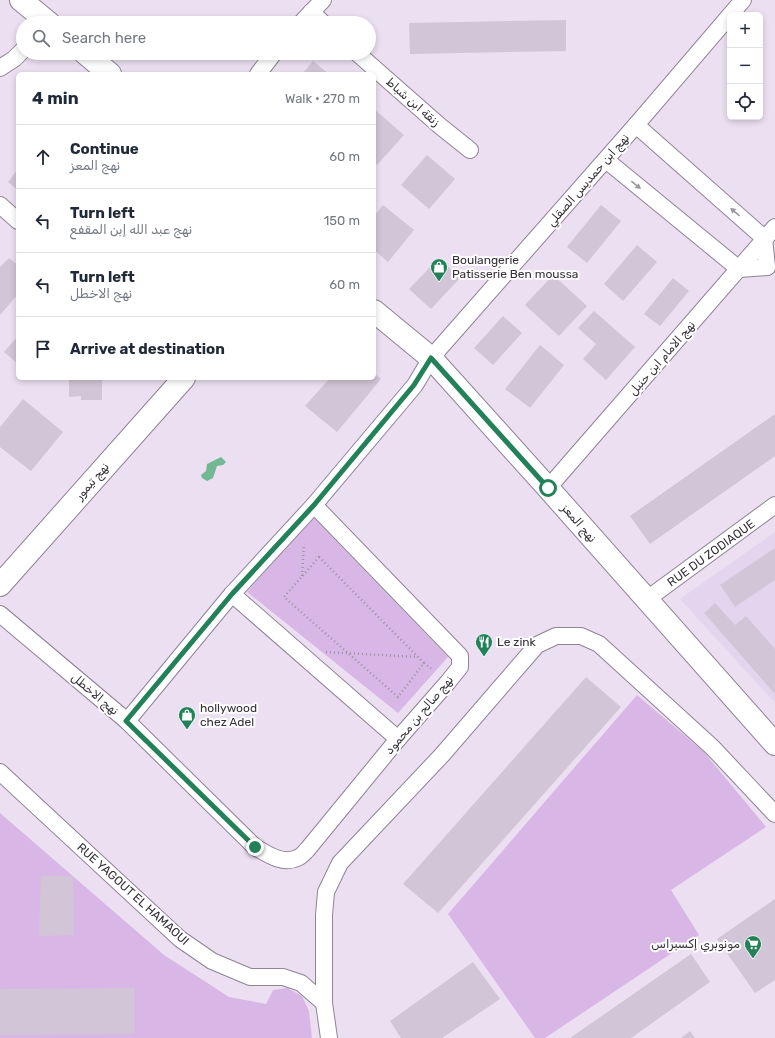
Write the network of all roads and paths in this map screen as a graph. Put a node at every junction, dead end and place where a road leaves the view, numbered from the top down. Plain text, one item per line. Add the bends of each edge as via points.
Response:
1 (21, 0) edge
2 (323, 0) edge
3 (743, 0) edge
4 (40, 16) edge
5 (308, 16) edge
6 (16, 57) edge
7 (93, 60) edge
8 (269, 60) edge
9 (365, 60) edge
10 (0, 68) edge
11 (108, 72) edge
12 (260, 72) edge
13 (636, 125) junction
14 (470, 150) dead end
15 (606, 160) junction
16 (0, 205) edge
17 (16, 219) edge
18 (770, 233) edge
19 (739, 269) junction
20 (771, 270) edge
21 (376, 313) edge
22 (431, 358) junction
23 (182, 380) edge
24 (548, 488) junction
25 (314, 505) junction
26 (775, 505) edge
27 (0, 585) edge
28 (232, 594) junction
29 (646, 600) junction
30 (0, 614) edge
31 (297, 650) junction
32 (347, 652) junction
33 (418, 657) junction
34 (126, 721) junction
35 (398, 739) junction
36 (775, 744) edge
37 (0, 772) edge
38 (775, 814) edge
39 (298, 858) joint
40 (324, 1003) junction
41 (329, 1038) edge

1 - 4 street
2 - 5 street
3 - 13 street, نهج ابن حمديس الصقلي
6 - 10 street
7 - 11 street
8 - 12 street
9 - 14 street, زنقة ابن شباط
13 - 15 street, نهج ابن حمديس الصقلي
18 -> 13 street
15 -> 19 street
15 - 22 street, نهج ابن حمديس الصقلي
16 - 17 street
18 - 19 street, نهج الامام ابن حنبل
18 - 20 street
19 - 20 street
19 - 24 street, نهج الامام ابن حنبل
21 - 22 street, نهج المعز
22 - 24 street, نهج المعز
22 - 25 street, نهج ابن حمديس الصقلي via 414,385
23 - 27 street, نهج تيمور
24 - 29 street, نهج المعز
25 - 28 street, نهج ابن حمديس الصقلي
25 - 35 street, نهج صالح بن محمود via 460,656 460,667
26 - 29 street, RUE DU ZODIAQUE
28 - 31 street
28 - 34 street, نهج ابن حمديس الصقلي
29 - 36 street, نهج المعز
30 - 34 street, نهج الاخطل
31 - 32 path
31 - 35 street
32 - 33 path
32 - 33 path via 398,697 424,663
32 - 33 path via 284,597 320,558
34 - 39 street, نهج الاخطل via 255,847 272,857 289,861
35 - 39 street, نهج صالح بن محمود
37 - 40 street, RUE YAGOUT EL HAMAOUI via 180,940 212,961 250,977 283,977 301,983
38 - 40 street via 713,748 599,644 582,636 556,636 537,645 442,755 340,863 326,892
40 - 41 street

